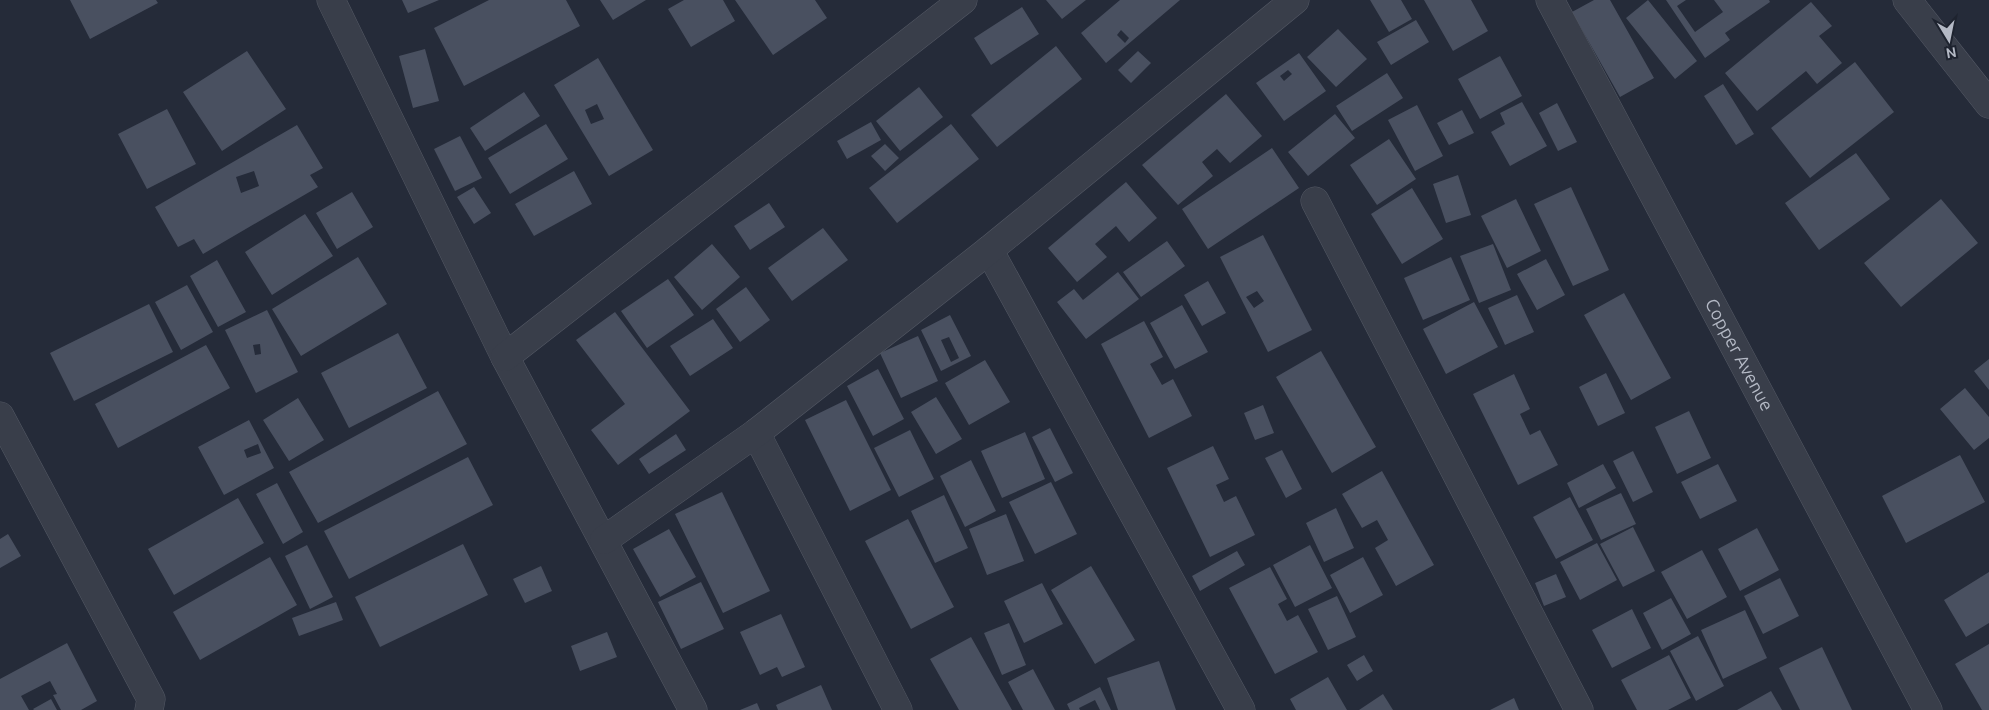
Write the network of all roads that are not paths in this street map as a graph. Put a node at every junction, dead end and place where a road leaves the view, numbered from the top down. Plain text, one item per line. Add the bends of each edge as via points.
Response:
1 (331, 0) edge
2 (963, 0) edge
3 (1295, 0) edge
4 (1550, 0) edge
5 (1907, 0) edge
6 (932, 9) edge
7 (1989, 104) edge
8 (1315, 201) dead end
9 (989, 250) junction
10 (505, 357) junction
11 (0, 416) edge
12 (756, 432) junction
13 (604, 540) junction
14 (149, 710) edge
15 (693, 710) edge
16 (898, 710) edge
17 (1241, 710) edge
18 (1579, 710) edge
19 (1928, 710) edge

1 - 10 street
2 - 6 street
3 - 9 street
4 - 19 street, Copper Avenue
5 - 7 street
6 - 10 street
8 - 18 street
9 - 12 street
9 - 17 street
10 - 13 street
11 - 14 street via 151,699
12 - 13 street
12 - 16 street
13 - 15 street

